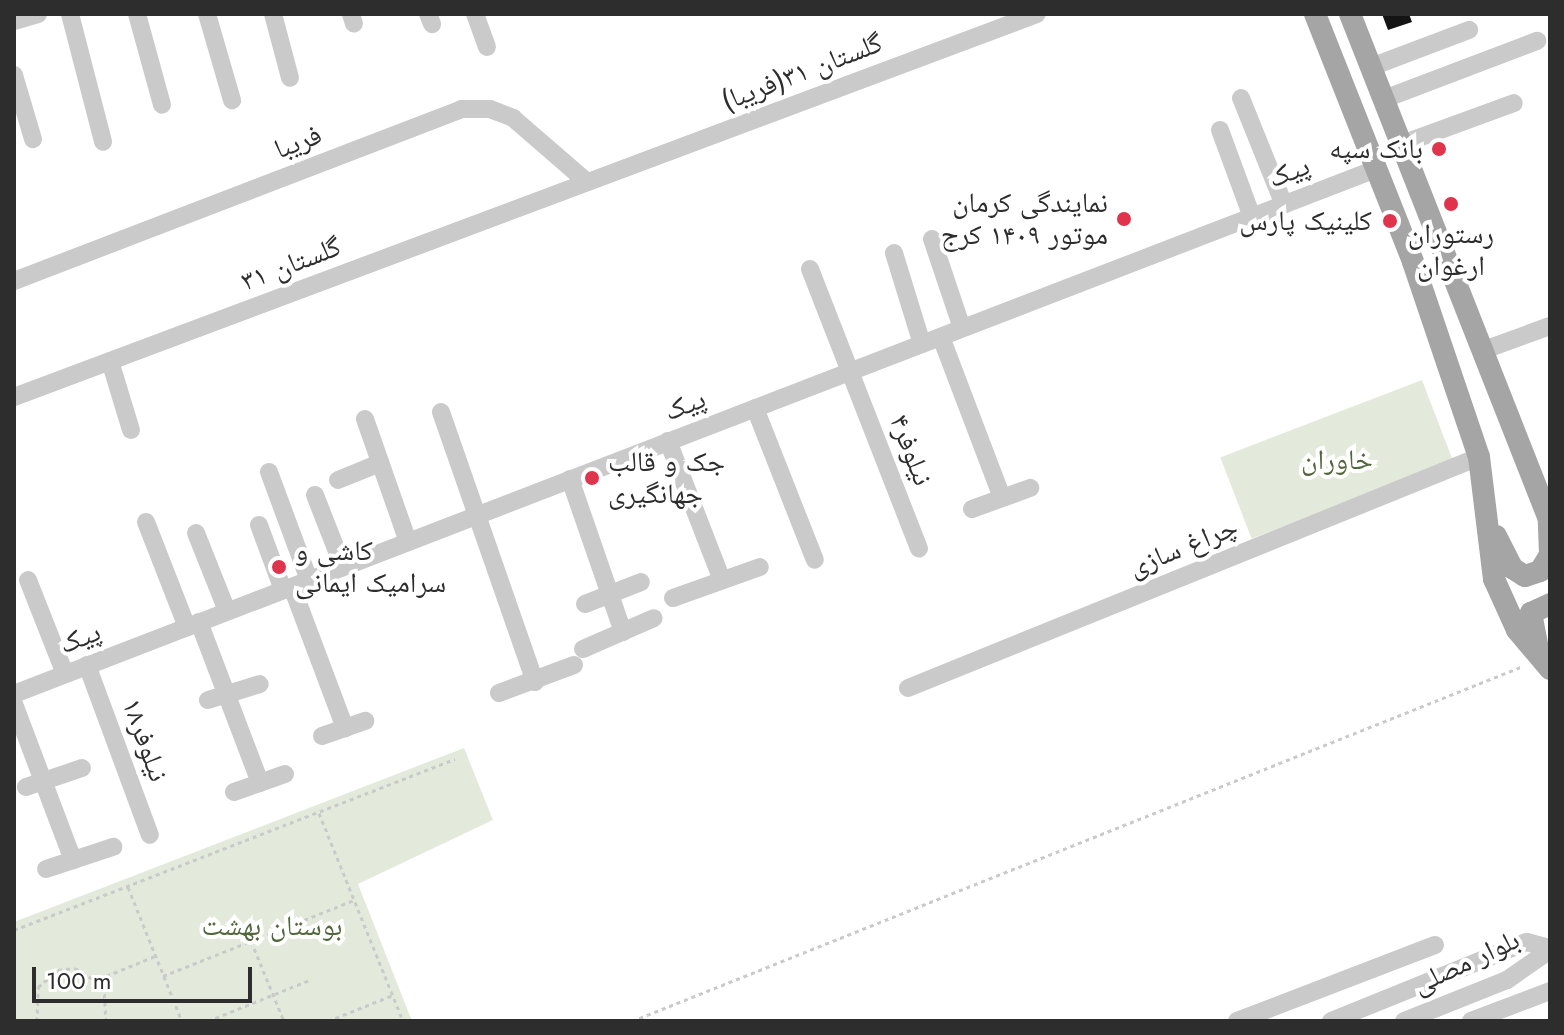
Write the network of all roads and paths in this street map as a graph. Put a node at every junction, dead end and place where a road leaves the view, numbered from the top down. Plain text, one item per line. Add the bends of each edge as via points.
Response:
1 (70, 14) edge
2 (137, 14) edge
3 (207, 14) edge
4 (273, 14) edge
5 (475, 14) edge
6 (1037, 14) edge
7 (1315, 14) edge
8 (1350, 14) edge
9 (1469, 30) dead end
10 (1537, 41) dead end
11 (487, 47) dead end
12 (1371, 67) junction
13 (14, 75) edge
14 (290, 78) dead end
15 (1241, 98) dead end
16 (1384, 99) junction
17 (232, 100) dead end
18 (1514, 103) dead end
19 (162, 105) dead end
20 (1220, 130) dead end
21 (33, 139) dead end
22 (103, 142) dead end
23 (1402, 144) junction
24 (1376, 169) junction
25 (587, 182) junction
26 (1284, 205) junction
27 (1252, 217) junction
28 (932, 239) dead end
29 (894, 253) dead end
30 (810, 269) dead end
31 (14, 281) edge
32 (1550, 326) edge
33 (962, 328) junction
34 (941, 337) junction
35 (922, 344) junction
36 (1484, 350) junction
37 (110, 361) junction
38 (851, 371) junction
39 (14, 397) edge
40 (755, 408) junction
41 (441, 412) dead end
42 (365, 419) dead end
43 (131, 430) dead end
44 (668, 441) junction
45 (1479, 457) junction
46 (380, 463) junction
47 (269, 472) dead end
48 (570, 479) junction
49 (338, 480) dead end
50 (1030, 488) dead end
51 (1544, 490) edge
52 (315, 495) dead end
53 (1002, 498) junction
54 (1486, 500) junction
55 (972, 509) dead end
56 (480, 514) junction
57 (1549, 521) edge
58 (146, 522) dead end
59 (259, 525) dead end
60 (196, 533) dead end
61 (408, 542) junction
62 (919, 549) dead end
63 (815, 560) dead end
64 (343, 567) junction
65 (760, 567) dead end
66 (28, 580) dead end
67 (722, 580) junction
68 (641, 582) dead end
69 (294, 585) junction
70 (610, 594) junction
71 (673, 598) dead end
72 (585, 604) dead end
73 (1550, 604) edge
74 (227, 611) junction
75 (654, 618) dead end
76 (193, 624) junction
77 (623, 632) junction
78 (1546, 664) edge
79 (87, 665) junction
80 (65, 674) junction
81 (535, 682) junction
82 (260, 684) dead end
83 (908, 688) dead end
84 (499, 693) dead end
85 (14, 694) edge
86 (217, 697) junction
87 (14, 704) edge
88 (365, 721) dead end
89 (345, 728) junction
90 (322, 736) dead end
91 (455, 759) dead end
92 (82, 768) dead end
93 (285, 774) dead end
94 (260, 783) junction
95 (34, 784) junction
96 (234, 792) dead end
97 (319, 812) junction
98 (150, 835) dead end
99 (113, 847) dead end
100 (73, 860) junction
101 (46, 869) dead end
102 (127, 886) junction
103 (354, 900) junction
104 (14, 930) edge
105 (251, 941) junction
106 (1435, 945) dead end
107 (1550, 949) edge
108 (155, 956) junction
109 (163, 976) junction
110 (99, 979) junction
111 (312, 979) dead end
112 (1550, 991) edge
113 (1401, 994) junction
114 (273, 995) junction
115 (393, 995) junction
116 (1425, 1013) junction
117 (37, 1021) edge
118 (106, 1021) edge
119 (182, 1021) edge
120 (208, 1021) edge
121 (284, 1021) edge
122 (330, 1021) edge
123 (403, 1021) edge
124 (632, 1021) edge
125 (1237, 1021) edge
126 (1331, 1021) edge
127 (1404, 1021) edge
128 (1471, 1021) edge

1 - 22 street
2 - 19 street
3 - 17 street
4 - 14 street
5 - 11 street
6 - 25 street, گلستان ۳۱(فریبا)
7 - 24 main road
8 - 12 main road
9 - 12 street
10 - 16 street
12 - 16 main road
13 - 21 street
15 - 26 street
16 - 23 main road
18 - 23 street
20 - 27 street
23 - 36 main road
24 - 26 street, پیک
24 - 45 main road
25 - 31 street, فریبا via 513,118 490,109 461,109
25 - 37 street, گلستان ۳۱
26 - 27 street, پیک
27 - 33 street, پیک
28 - 33 street
29 - 35 street
30 - 38 street, نیلوفر۴
32 - 36 street
33 - 34 street, پیک
34 - 35 street, پیک
34 - 53 street
35 - 38 street, پیک
36 - 51 main road
37 - 39 street, گلستان ۳۱
37 - 43 street
38 - 40 street, پیک
38 - 62 street, نیلوفر۴
40 - 44 street, پیک
40 - 63 street
41 - 56 street
42 - 46 street
44 - 48 street, پیک
44 - 67 street
45 - 54 main road
45 - 83 street, چراغ سازی
46 - 49 street
46 - 61 street
47 - 69 street
48 - 56 street, پیک
48 - 70 street
50 - 53 street
51 - 57 main road
52 - 64 street
53 - 55 street
54 - 57 main road via 1502,556 1525,576 1540,571 1550,555
54 - 78 main road via 1494,579 1517,630
56 - 61 street, پیک
56 - 81 street
58 - 76 street
59 - 69 street
60 - 74 street
61 - 64 street, پیک
64 - 69 street, پیک
65 - 67 street
66 - 80 street
67 - 71 street
68 - 70 street
69 - 74 street, پیک
69 - 89 street
70 - 72 street
70 - 77 street
73 - 78 main road via 1531,613
74 - 76 street, پیک
75 - 77 street
76 - 79 street, پیک
76 - 86 street
77 - 81 street
78 - 124 path
79 - 80 street, پیک
79 - 98 street, نیلوفر۱۸
80 - 85 street, پیک
81 - 84 street
82 - 86 street
86 - 94 street
87 - 95 street
88 - 89 street
89 - 90 street
91 - 97 path
92 - 95 street
93 - 94 street
94 - 96 street
95 - 100 street
97 - 102 path
97 - 103 path
99 - 100 street
100 - 101 street
102 - 104 path
102 - 108 path
103 - 105 path
103 - 115 path
105 - 109 path
105 - 114 path
106 - 125 street
107 - 113 street via 1527,942
107 - 116 street, بلوار مصلی via 1507,980
108 - 109 path
108 - 110 path
109 - 119 path
110 - 117 path via 75,968 50,974 35,996
110 - 118 path via 110,1002
111 - 114 path
112 - 128 street, بلوار مصلی
113 - 116 street
113 - 126 street
114 - 120 path
114 - 121 path
115 - 122 path
115 - 123 path
116 - 127 street, بلوار مصلی

